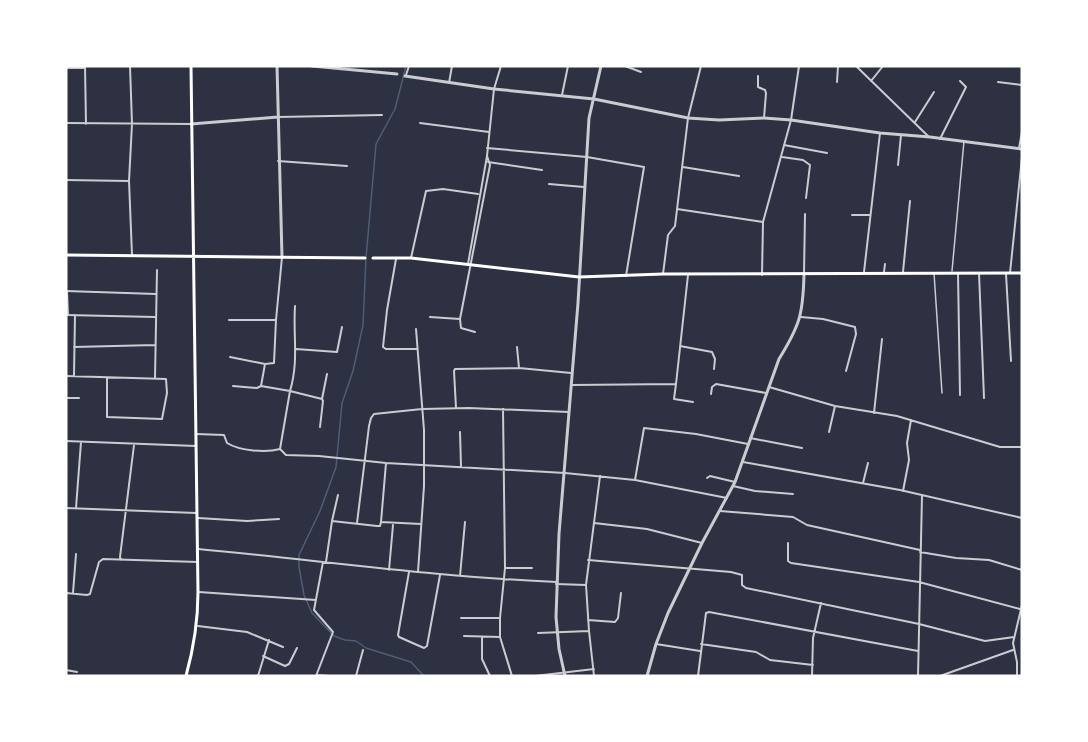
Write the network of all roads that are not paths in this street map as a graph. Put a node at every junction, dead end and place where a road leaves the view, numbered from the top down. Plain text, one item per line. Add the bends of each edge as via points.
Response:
1 (130, 66) edge
2 (191, 66) edge
3 (277, 66) edge
4 (312, 66) edge
5 (382, 66) edge
6 (409, 66) edge
7 (452, 66) edge
8 (501, 66) edge
9 (568, 66) edge
10 (601, 66) edge
11 (625, 66) edge
12 (701, 66) edge
13 (799, 66) edge
14 (838, 66) edge
15 (856, 66) edge
16 (883, 66) edge
17 (85, 67) edge
18 (66, 68) edge
19 (358, 68) edge
20 (382, 72) junction
21 (641, 72) dead end
22 (397, 74) joint
23 (406, 76) junction
24 (758, 76) dead end
25 (871, 81) junction
26 (960, 81) dead end
27 (449, 82) junction
28 (837, 82) dead end
29 (998, 82) dead end
30 (1022, 85) edge
31 (494, 89) junction
32 (934, 92) dead end
33 (562, 96) junction
34 (594, 99) junction
35 (382, 115) dead end
36 (278, 117) junction
37 (688, 118) junction
38 (764, 118) junction
39 (791, 120) junction
40 (66, 123) edge
41 (420, 123) dead end
42 (915, 123) junction
43 (86, 124) junction
44 (132, 124) junction
45 (191, 124) junction
46 (489, 132) junction
47 (1022, 132) edge
48 (880, 133) junction
49 (901, 135) junction
50 (930, 137) junction
51 (940, 139) junction
52 (964, 141) junction
53 (784, 145) junction
54 (487, 148) junction
55 (1020, 149) edge
56 (827, 153) dead end
57 (587, 157) junction
58 (782, 157) junction
59 (1022, 157) edge
60 (278, 161) junction
61 (487, 162) junction
62 (898, 165) dead end
63 (347, 166) dead end
64 (683, 167) junction
65 (542, 170) dead end
66 (739, 176) dead end
67 (66, 180) edge
68 (129, 181) junction
69 (549, 184) dead end
70 (584, 187) junction
71 (480, 194) junction
72 (484, 195) junction
73 (806, 198) dead end
74 (910, 201) dead end
75 (1020, 204) edge
76 (677, 209) junction
77 (805, 214) dead end
78 (852, 215) dead end
79 (870, 215) junction
80 (763, 222) junction
81 (66, 255) edge
82 (132, 255) junction
83 (193, 256) junction
84 (282, 257) junction
85 (365, 258) joint
86 (373, 258) joint
87 (411, 258) junction
88 (396, 259) junction
89 (885, 264) dead end
90 (469, 266) junction
91 (157, 270) dead end
92 (864, 272) junction
93 (884, 272) junction
94 (903, 272) junction
95 (934, 272) junction
96 (952, 272) junction
97 (958, 273) junction
98 (979, 273) junction
99 (1008, 273) junction
100 (1022, 273) edge
101 (663, 274) junction
102 (804, 274) junction
103 (688, 275) junction
104 (762, 275) junction
105 (626, 276) junction
106 (579, 277) junction
107 (66, 291) edge
108 (156, 294) junction
109 (295, 306) dead end
110 (67, 315) edge
111 (75, 315) junction
112 (801, 316) junction
113 (155, 317) junction
114 (430, 317) dead end
115 (460, 319) junction
116 (229, 320) dead end
117 (276, 320) junction
118 (342, 327) dead end
119 (416, 329) dead end
120 (476, 332) dead end
121 (882, 339) dead end
122 (155, 345) junction
123 (680, 346) junction
124 (74, 347) junction
125 (517, 347) dead end
126 (296, 349) junction
127 (417, 349) junction
128 (230, 357) dead end
129 (1011, 361) dead end
130 (265, 363) junction
131 (519, 368) junction
132 (714, 369) dead end
133 (846, 371) dead end
134 (573, 373) junction
135 (327, 374) dead end
136 (66, 376) edge
137 (74, 376) junction
138 (106, 378) junction
139 (155, 378) junction
140 (676, 384) junction
141 (572, 385) junction
142 (233, 386) dead end
143 (261, 386) junction
144 (768, 387) junction
145 (290, 391) junction
146 (766, 393) junction
147 (942, 393) dead end
148 (711, 394) dead end
149 (960, 395) dead end
150 (66, 398) edge
151 (79, 398) dead end
152 (984, 398) dead end
153 (322, 399) junction
154 (693, 402) dead end
155 (835, 406) junction
156 (456, 408) junction
157 (422, 409) junction
158 (503, 409) junction
159 (569, 412) junction
160 (874, 413) junction
161 (911, 420) junction
162 (320, 427) dead end
163 (460, 432) dead end
164 (829, 432) dead end
165 (196, 434) junction
166 (750, 438) junction
167 (66, 441) edge
168 (81, 441) junction
169 (748, 444) junction
170 (134, 445) junction
171 (196, 446) junction
172 (1022, 447) edge
173 (802, 448) dead end
174 (280, 449) junction
175 (365, 461) junction
176 (742, 462) junction
177 (386, 463) junction
178 (868, 463) dead end
179 (424, 465) junction
180 (461, 466) junction
181 (504, 469) junction
182 (565, 473) junction
183 (600, 476) junction
184 (707, 478) dead end
185 (635, 480) junction
186 (735, 482) junction
187 (863, 483) junction
188 (733, 486) junction
189 (903, 491) junction
190 (793, 494) dead end
191 (338, 495) dead end
192 (922, 496) junction
193 (727, 498) junction
194 (66, 508) edge
195 (76, 508) junction
196 (126, 509) junction
197 (720, 511) junction
198 (196, 513) junction
199 (196, 518) junction
200 (1022, 518) edge
201 (279, 519) dead end
202 (332, 521) junction
203 (381, 522) junction
204 (465, 522) dead end
205 (594, 523) junction
206 (357, 524) junction
207 (393, 524) junction
208 (422, 524) junction
209 (702, 543) junction
210 (788, 543) dead end
211 (197, 549) junction
212 (920, 551) junction
213 (76, 554) dead end
214 (121, 560) junction
215 (588, 560) junction
216 (198, 562) junction
217 (325, 562) junction
218 (504, 568) junction
219 (532, 568) dead end
220 (690, 568) junction
221 (388, 570) junction
222 (1022, 570) edge
223 (409, 572) junction
224 (418, 573) junction
225 (440, 575) junction
226 (460, 576) junction
227 (504, 580) junction
228 (919, 582) junction
229 (556, 583) junction
230 (586, 585) junction
231 (66, 592) edge
232 (198, 592) junction
233 (73, 593) junction
234 (621, 593) dead end
235 (316, 600) junction
236 (821, 603) junction
237 (1022, 604) edge
238 (1020, 609) junction
239 (461, 618) dead end
240 (500, 618) junction
241 (588, 620) junction
242 (919, 624) junction
243 (198, 626) junction
244 (589, 631) junction
245 (814, 631) junction
246 (557, 632) junction
247 (538, 633) dead end
248 (465, 636) dead end
249 (482, 637) junction
250 (1014, 637) junction
251 (500, 638) junction
252 (269, 640) junction
253 (656, 644) junction
254 (701, 644) junction
255 (283, 647) dead end
256 (297, 648) dead end
257 (363, 650) dead end
258 (1013, 650) junction
259 (700, 651) junction
260 (918, 651) junction
261 (263, 656) junction
262 (813, 665) junction
263 (594, 669) junction
264 (66, 670) edge
265 (77, 672) dead end
266 (564, 674) edge
267 (316, 675) edge
268 (186, 676) edge
269 (258, 676) edge
270 (329, 676) edge
271 (356, 676) edge
272 (490, 676) edge
273 (512, 676) edge
274 (535, 676) edge
275 (594, 676) edge
276 (647, 676) edge
277 (698, 676) edge
278 (812, 676) edge
279 (918, 676) edge
280 (940, 676) edge
281 (1017, 676) edge

1 - 44 street
2 - 45 main road
3 - 36 street
4 - 19 street
5 - 20 street
6 - 23 street
7 - 27 street
8 - 31 street
9 - 33 street
10 - 34 street
11 - 21 street
12 - 37 street
13 - 39 street
14 - 28 street
15 - 25 street
16 - 25 street
17 - 18 street
17 - 43 street
19 - 20 street
20 - 22 street
22 - 23 street
23 - 27 street
24 - 38 street via 758,86 766,93
25 - 42 street
26 - 51 street via 966,87
27 - 31 street
29 - 30 street
31 - 33 street
31 - 46 street
32 - 42 street
33 - 34 street
34 - 37 street
34 - 57 street
35 - 36 street
36 - 45 street
36 - 60 street
37 - 38 street
37 - 64 street
38 - 39 street
39 - 48 street
39 - 53 street
40 - 43 street
41 - 46 street
42 - 50 street
43 - 44 street
44 - 45 street
44 - 68 street
45 - 83 main road
46 - 54 street
47 - 55 street
48 - 49 street
48 - 79 street
49 - 50 street
49 - 62 street
50 - 51 street
51 - 52 street
52 - 55 street
52 - 96 lane
53 - 56 street
53 - 58 street
54 - 57 street
54 - 61 street
57 - 70 street
57 - 105 street via 645,168
58 - 73 street via 811,166
58 - 80 street
59 - 75 street
60 - 63 street
60 - 84 street
61 - 65 street
61 - 71 street
61 - 72 street
64 - 66 street
64 - 76 street
67 - 68 street
68 - 82 street
69 - 70 street
70 - 106 street
71 - 72 street
71 - 87 street via 426,190
71 - 90 street
72 - 90 street
74 - 94 street
75 - 99 street
76 - 80 street
76 - 101 street via 675,226 668,235
77 - 102 street
78 - 79 street
79 - 92 street
80 - 104 street
81 - 82 main road
82 - 83 main road
83 - 84 main road
83 - 165 main road
84 - 85 main road
84 - 117 street
85 - 86 street
86 - 88 main road
87 - 88 main road
87 - 90 main road
88 - 127 street via 383,347
89 - 93 street
90 - 106 main road
90 - 115 street
91 - 108 street
92 - 93 main road
92 - 102 main road
93 - 94 main road
94 - 95 main road
95 - 96 main road
95 - 147 lane
96 - 97 main road
97 - 98 main road
97 - 149 street
98 - 99 main road
98 - 152 street
99 - 100 main road
99 - 129 street
101 - 103 main road
101 - 105 main road
102 - 104 main road
102 - 112 street
103 - 104 main road
103 - 123 street
105 - 106 main road
106 - 134 street
107 - 108 street
107 - 110 street
108 - 113 street
109 - 126 street
110 - 111 street
111 - 113 street
111 - 124 street
112 - 133 street via 855,327
112 - 144 street
113 - 122 street
114 - 115 street
115 - 120 street via 461,328
116 - 117 street
117 - 130 street via 275,361
118 - 126 street via 337,352
119 - 127 street
121 - 160 street
122 - 124 street
122 - 139 street
123 - 132 street via 712,352
123 - 140 street
124 - 137 street
125 - 131 street
126 - 145 street
127 - 157 street
128 - 130 street
130 - 143 street
131 - 134 street
131 - 156 street via 454,370
134 - 141 street
135 - 153 street
136 - 137 street
137 - 138 street
138 - 139 street
138 - 139 street via 107,417 160,420 167,383 166,379
140 - 141 street
140 - 154 street via 674,399
141 - 159 street
142 - 143 street
143 - 145 street
144 - 146 street
144 - 155 street
145 - 153 street
145 - 174 street
146 - 148 street via 716,384
146 - 166 street
150 - 151 street
153 - 162 street
155 - 160 street
155 - 164 street
156 - 157 street
156 - 158 street
157 - 175 street via 374,414
157 - 179 street
158 - 159 street
158 - 181 street
159 - 182 street
160 - 161 street
161 - 172 street via 1000,447
161 - 189 street
163 - 180 street
165 - 171 main road
165 - 174 street via 224,435 227,443 242,448
166 - 169 street
166 - 173 street
167 - 168 street
168 - 170 street
168 - 195 street
169 - 176 street
169 - 185 street via 644,428
170 - 171 street
170 - 196 street
171 - 198 main road
174 - 175 street via 286,455
175 - 177 street
175 - 206 street
176 - 186 street
176 - 187 street
177 - 179 street
177 - 203 street
178 - 187 street
179 - 180 street
179 - 208 street
180 - 181 street
181 - 182 street
181 - 218 street
182 - 183 street
182 - 229 street
183 - 185 street
183 - 205 street
184 - 186 street
185 - 193 street
186 - 188 street
187 - 189 street
188 - 190 street
188 - 193 street
189 - 192 street
191 - 202 street
192 - 200 street
192 - 212 street
193 - 197 street
194 - 195 street
195 - 196 street
196 - 198 street
196 - 214 street
197 - 209 street
197 - 212 street via 792,517 807,525
198 - 199 main road
199 - 201 street
199 - 211 main road
202 - 206 street
202 - 217 street
203 - 206 street via 380,526
203 - 207 street
204 - 226 street
205 - 209 street via 647,529
205 - 215 street
207 - 208 street
207 - 221 street
208 - 224 street
209 - 220 street
210 - 228 street via 787,557 791,563
211 - 216 main road
211 - 217 street
212 - 222 street via 989,560
212 - 228 street
213 - 233 street
214 - 216 street
214 - 233 street via 101,560 90,594
215 - 220 street
215 - 230 street
216 - 232 main road
217 - 221 street
217 - 235 street
218 - 219 street
218 - 227 street
220 - 236 street via 742,575 746,588
220 - 253 street
221 - 223 street
223 - 224 street
223 - 225 street via 398,636 424,648
224 - 225 street
225 - 226 street
226 - 227 street
227 - 229 street
227 - 240 street
228 - 238 street
228 - 242 street
229 - 230 street
229 - 246 street
230 - 241 street
231 - 233 street
232 - 235 street
232 - 243 main road
234 - 241 street via 615,621
235 - 267 street via 314,611 333,632
236 - 242 street
236 - 245 street
237 - 238 street
238 - 250 street
239 - 240 street
240 - 251 street
241 - 244 street
242 - 250 street via 986,641
242 - 260 street
243 - 252 street via 237,630
243 - 268 main road
244 - 246 street
244 - 263 street
245 - 254 street via 709,612
245 - 260 street
245 - 262 street
246 - 247 street
246 - 266 street
248 - 249 street
249 - 251 street
249 - 272 street via 482,659
250 - 258 street
251 - 273 street
252 - 255 street
252 - 261 street
253 - 259 street
253 - 276 street
254 - 259 street
254 - 262 street via 756,652 770,660
256 - 261 street via 285,666
257 - 271 street
258 - 280 street
258 - 281 street
259 - 277 street
260 - 279 street
261 - 269 street
262 - 278 street
263 - 266 street
263 - 275 street
264 - 265 street
266 - 274 street
267 - 270 street

